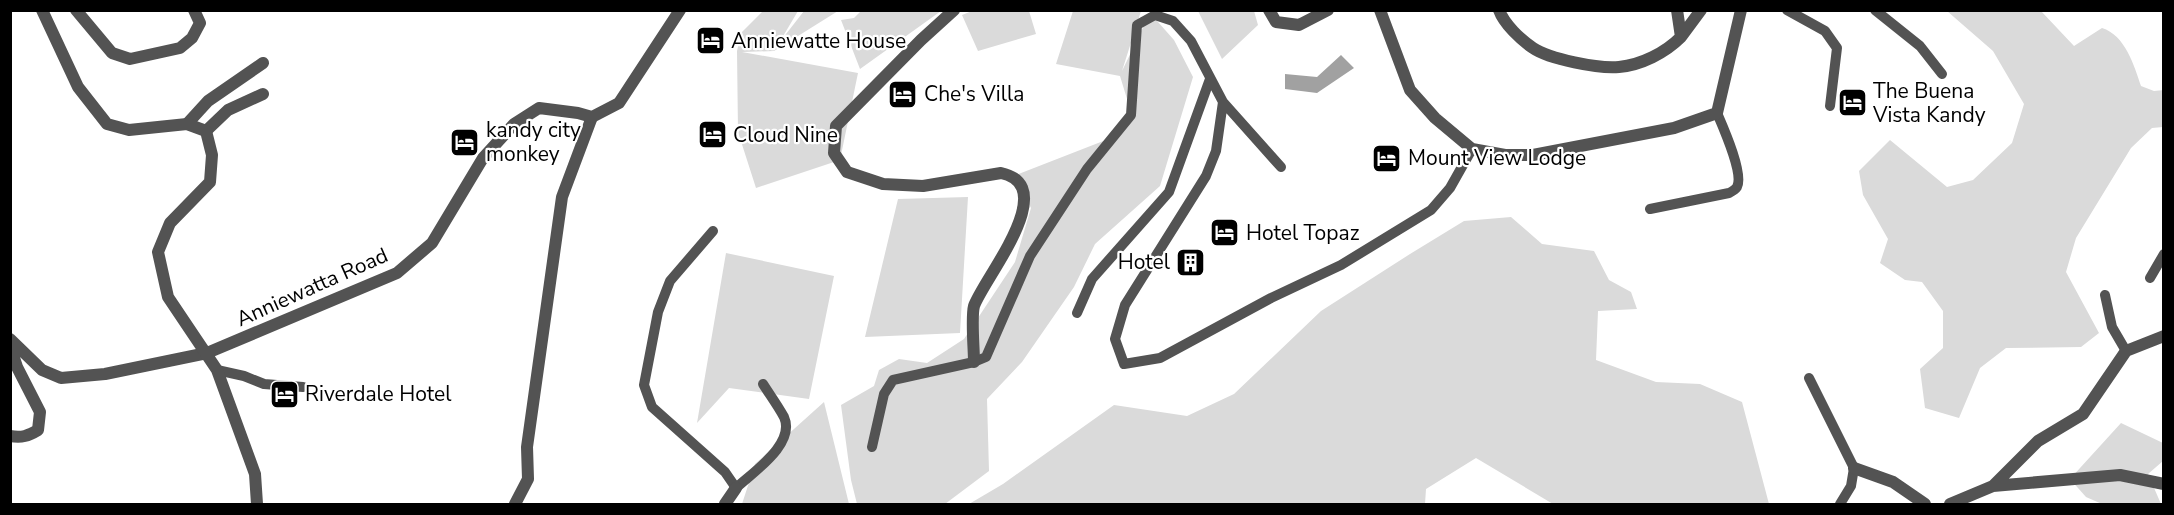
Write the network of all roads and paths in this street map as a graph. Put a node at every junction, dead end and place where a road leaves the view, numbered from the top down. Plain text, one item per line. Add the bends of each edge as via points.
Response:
1 (42, 10) edge
2 (76, 10) edge
3 (194, 10) edge
4 (680, 10) edge
5 (954, 10) edge
6 (1269, 10) edge
7 (1328, 10) edge
8 (1380, 10) edge
9 (1499, 10) edge
10 (1677, 10) edge
11 (1701, 10) edge
12 (1741, 10) edge
13 (1787, 10) edge
14 (1875, 10) edge
15 (1681, 37) junction
16 (263, 63) dead end
17 (1942, 74) dead end
18 (1210, 79) junction
19 (263, 94) dead end
20 (1224, 102) junction
21 (1830, 106) dead end
22 (1717, 112) junction
23 (592, 117) junction
24 (187, 124) junction
25 (206, 131) junction
26 (1472, 149) junction
27 (1281, 167) dead end
28 (1650, 209) dead end
29 (713, 231) dead end
30 (2163, 254) edge
31 (2150, 278) dead end
32 (2105, 296) dead end
33 (1077, 313) dead end
34 (2163, 336) edge
35 (10, 339) edge
36 (10, 346) edge
37 (2126, 351) junction
38 (207, 353) junction
39 (974, 362) junction
40 (218, 370) junction
41 (1809, 378) dead end
42 (763, 384) dead end
43 (303, 387) dead end
44 (10, 436) edge
45 (872, 447) dead end
46 (1854, 468) junction
47 (2163, 484) edge
48 (1993, 486) junction
49 (736, 488) junction
50 (257, 504) edge
51 (515, 504) edge
52 (725, 504) edge
53 (1840, 504) edge
54 (1925, 504) edge
55 (1950, 504) edge

1 - 24 street via 78,87 107,124 129,130
2 - 3 street via 112,53 129,59 180,48 192,38 200,23
4 - 23 street via 619,103
5 - 39 street via 836,126 834,153 847,172 883,184 922,186 1001,173 1013,176 1022,186 1025,202 1015,232 974,307
6 - 7 street via 1276,22 1299,25
8 - 26 street via 1410,90 1434,118
9 - 15 street via 1502,18 1534,49 1574,63 1618,67 1647,59
10 - 15 street
11 - 15 street
12 - 22 street
13 - 21 lane via 1825,31 1837,48
14 - 17 lane via 1920,46
16 - 24 street via 208,101
18 - 20 lane
18 - 33 lane via 1169,192 1092,279
18 - 39 lane via 1191,41 1173,21 1155,15 1137,25 1131,115 1087,169 1030,256 986,357
19 - 25 street via 228,110
20 - 26 lane via 1216,151 1206,176 1125,305 1115,339 1124,364 1160,358 1341,265 1431,210 1450,188
20 - 27 lane
22 - 26 street via 1674,128 1533,155
22 - 28 lane via 1732,148 1738,178 1736,189
23 - 38 street, Anniewatta Road via 539,108 514,124 483,158 432,243 397,273
23 - 51 street via 562,197 527,447 528,479
24 - 25 street
25 - 38 street via 212,155 210,182 170,223 158,252 168,297
29 - 49 lane via 670,281 658,312 644,385 652,407 725,472
30 - 31 lane
32 - 37 lane via 2112,327
34 - 37 street
35 - 38 street, Anniewatta Road via 42,370 61,378 105,374
36 - 44 street via 40,419 38,430 29,436
37 - 48 street via 2083,414 2038,441
38 - 40 street
39 - 45 lane via 893,380 884,394
40 - 43 lane via 264,384
40 - 50 street via 255,474
41 - 46 lane
42 - 49 lane via 785,419 785,437 774,454
46 - 53 lane via 1851,486
46 - 54 street via 1893,482
47 - 48 street via 2120,475
48 - 55 street
49 - 52 street

